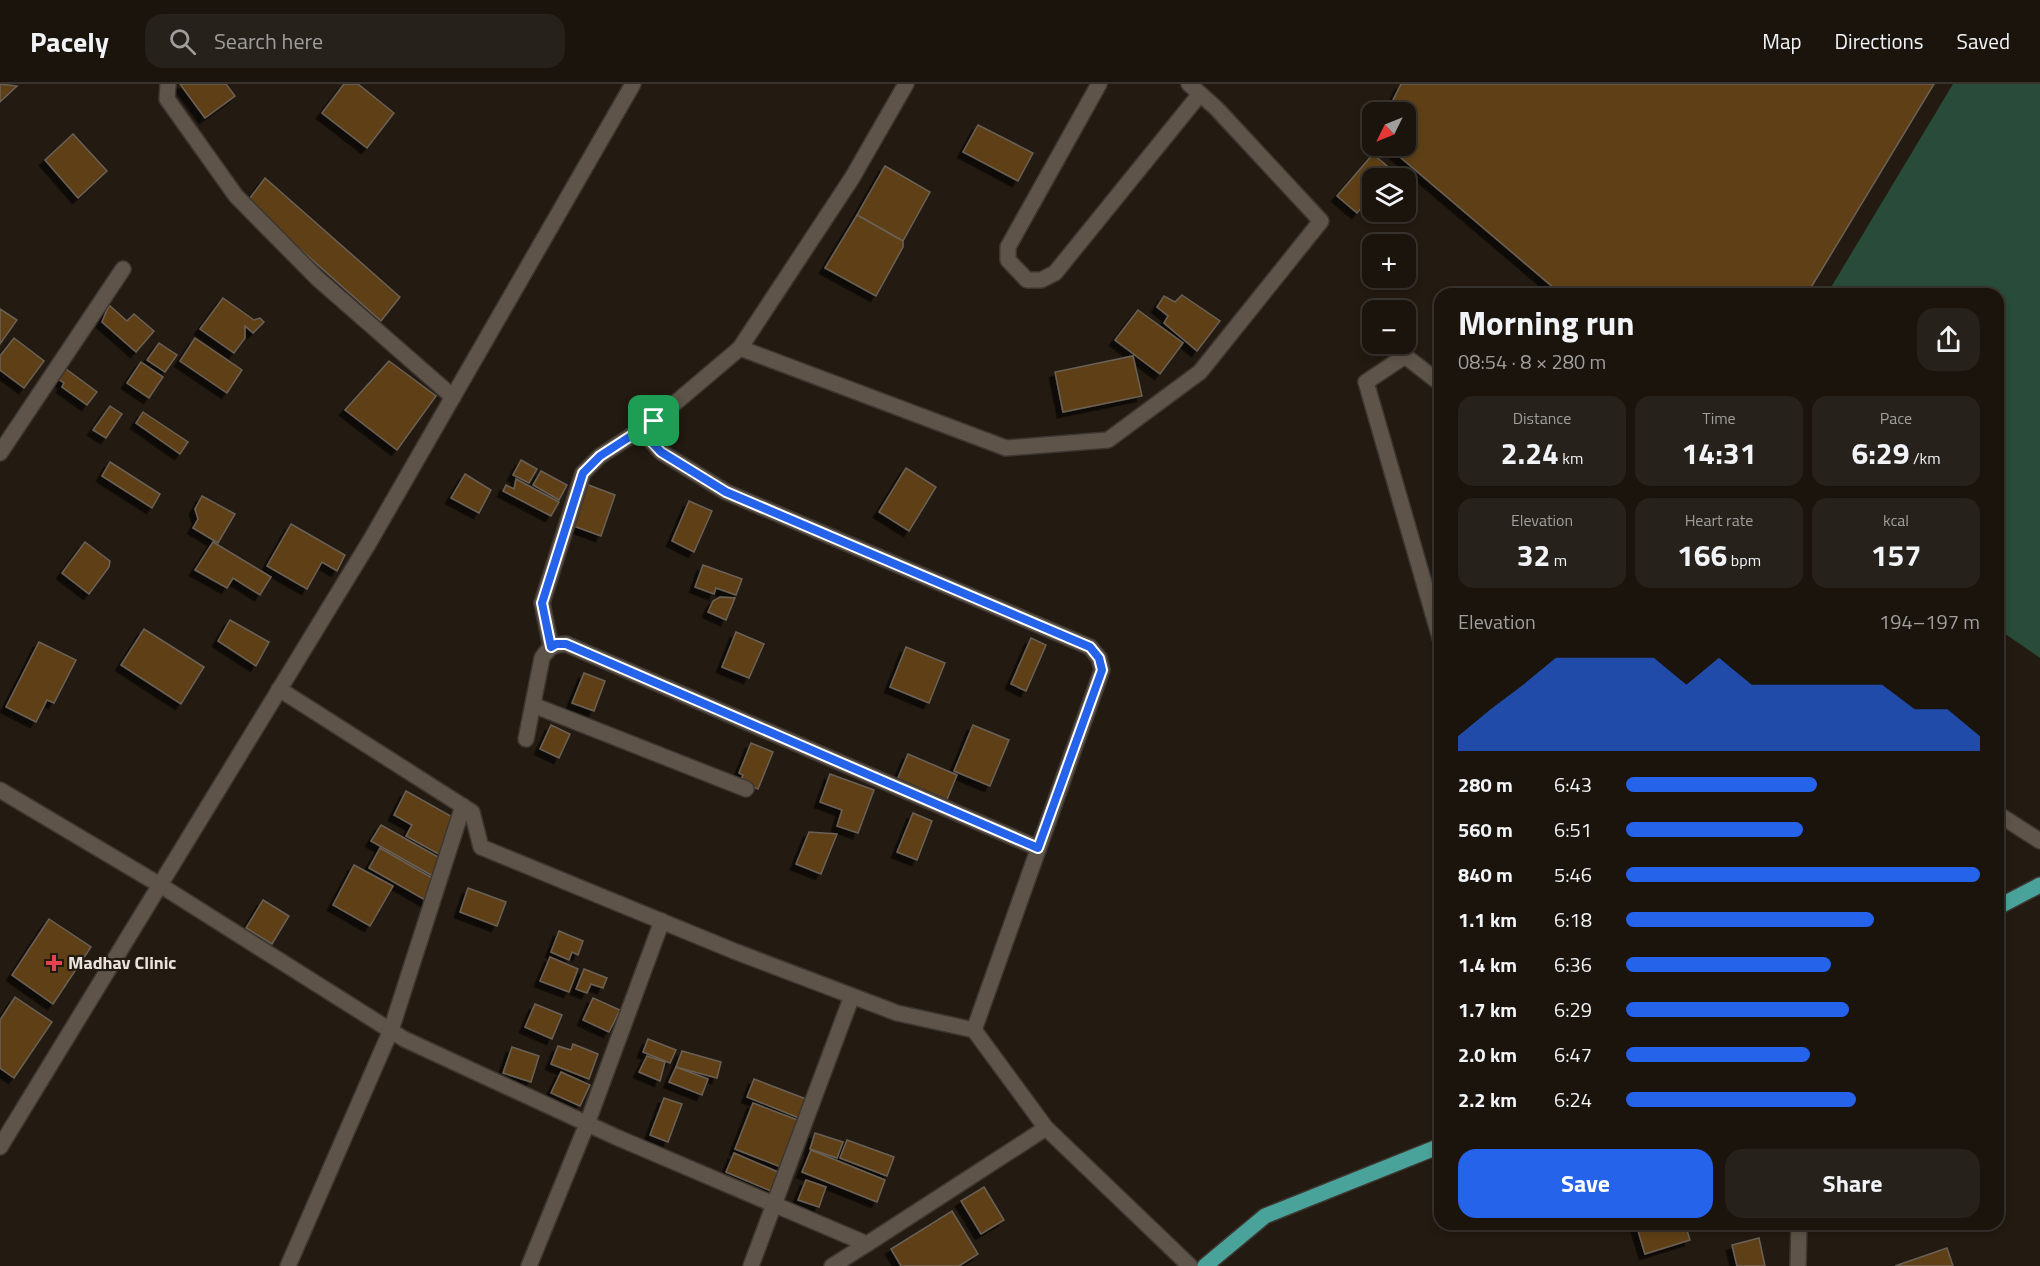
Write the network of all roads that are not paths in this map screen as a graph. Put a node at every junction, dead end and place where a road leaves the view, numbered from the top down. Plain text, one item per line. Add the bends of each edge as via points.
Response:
1 (168, 84) edge
2 (633, 84) edge
3 (906, 84) edge
4 (1100, 84) edge
5 (1195, 89) edge
6 (123, 269) dead end
7 (740, 348) junction
8 (1434, 378) edge
9 (453, 397) junction
10 (654, 421) junction
11 (0, 453) edge
12 (1434, 617) edge
13 (551, 647) junction
14 (279, 689) junction
15 (532, 705) junction
16 (526, 739) dead end
17 (746, 789) dead end
18 (0, 790) edge
19 (463, 806) junction
20 (2004, 818) edge
21 (2040, 841) edge
22 (1038, 848) junction
23 (160, 885) junction
24 (2040, 885) edge
25 (2004, 904) edge
26 (662, 921) junction
27 (852, 996) junction
28 (391, 1030) junction
29 (974, 1030) junction
30 (587, 1124) junction
31 (1046, 1128) junction
32 (0, 1147) edge
33 (1434, 1148) edge
34 (774, 1206) junction
35 (1799, 1230) edge
36 (867, 1244) junction
37 (288, 1266) edge
38 (529, 1266) edge
39 (751, 1266) edge
40 (832, 1266) edge
41 (1190, 1266) edge
42 (1205, 1266) edge
43 (1798, 1266) edge

1 - 9 street via 167,99 236,196 318,278
2 - 9 street
3 - 7 street via 852,178
4 - 5 street via 1008,247 1008,260 1028,280 1041,280 1054,273
5 - 7 street via 1321,221 1200,372 1108,440 1006,448
6 - 11 street
7 - 10 street
8 - 12 street via 1405,356 1366,382
9 - 14 street
10 - 13 street via 600,456 583,473 542,603
10 - 22 street via 648,438 661,452 726,492 1090,647 1102,670
13 - 15 street via 542,658
13 - 22 street via 566,644
14 - 19 street
14 - 23 street
15 - 16 street
15 - 17 street
18 - 23 street
19 - 26 street via 472,812 481,847
19 - 28 street
20 - 21 street
22 - 29 street
23 - 28 street
23 - 32 street
24 - 25 main road
26 - 27 street
26 - 30 street
27 - 29 street via 897,1013
27 - 34 street
28 - 30 street
28 - 37 street
29 - 31 street
30 - 34 street
30 - 38 street
31 - 36 street
31 - 41 street
33 - 42 main road via 1265,1216
34 - 36 street
34 - 39 street
35 - 43 street
36 - 40 street

